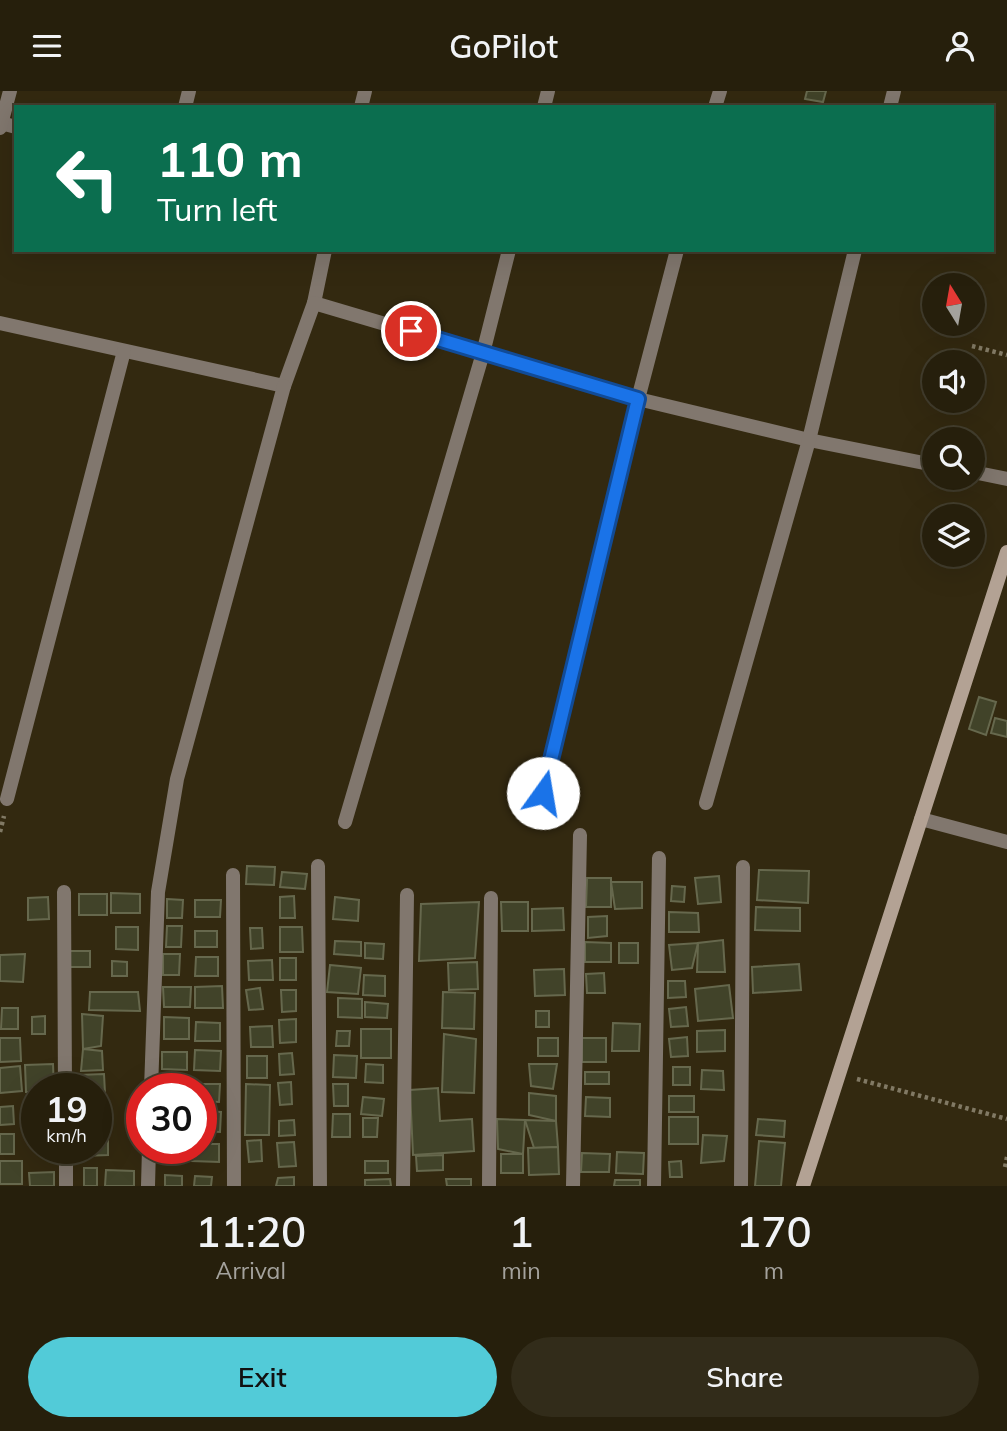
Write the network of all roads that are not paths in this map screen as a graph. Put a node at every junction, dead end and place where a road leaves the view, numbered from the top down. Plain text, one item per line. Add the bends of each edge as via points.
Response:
1 (10, 91) edge
2 (6, 126) edge
3 (326, 252) edge
4 (508, 252) edge
5 (676, 252) edge
6 (855, 252) edge
7 (314, 303) junction
8 (0, 323) edge
9 (124, 351) junction
10 (483, 353) junction
11 (284, 386) junction
12 (638, 399) junction
13 (809, 440) junction
14 (922, 463) edge
15 (985, 475) edge
16 (1007, 479) edge
17 (1007, 552) edge
18 (543, 793) dead end
19 (7, 799) dead end
20 (706, 803) dead end
21 (921, 819) junction
22 (345, 822) dead end
23 (580, 835) dead end
24 (1007, 842) edge
25 (659, 857) dead end
26 (318, 866) dead end
27 (743, 867) dead end
28 (233, 875) dead end
29 (64, 892) dead end
30 (407, 895) dead end
31 (491, 898) dead end
32 (65, 1073) edge
33 (152, 1073) edge
34 (66, 1164) edge
35 (149, 1164) edge
36 (66, 1186) edge
37 (148, 1186) edge
38 (234, 1186) edge
39 (320, 1186) edge
40 (402, 1186) edge
41 (489, 1186) edge
42 (573, 1186) edge
43 (654, 1186) edge
44 (741, 1186) edge
45 (803, 1186) edge

1 - 2 street
3 - 7 street
4 - 10 street
5 - 12 street
6 - 13 street
7 - 10 street
7 - 11 street
8 - 9 street
9 - 11 street
9 - 19 street
10 - 12 street
10 - 22 street
11 - 33 street via 177,779 158,892
12 - 13 street
12 - 18 street
13 - 14 street
13 - 20 street
15 - 16 street
17 - 21 main road
21 - 24 street
21 - 45 main road
23 - 42 street
25 - 43 street
26 - 39 street
27 - 44 street
28 - 38 street
29 - 32 street
30 - 40 street
31 - 41 street
34 - 36 street
35 - 37 street

